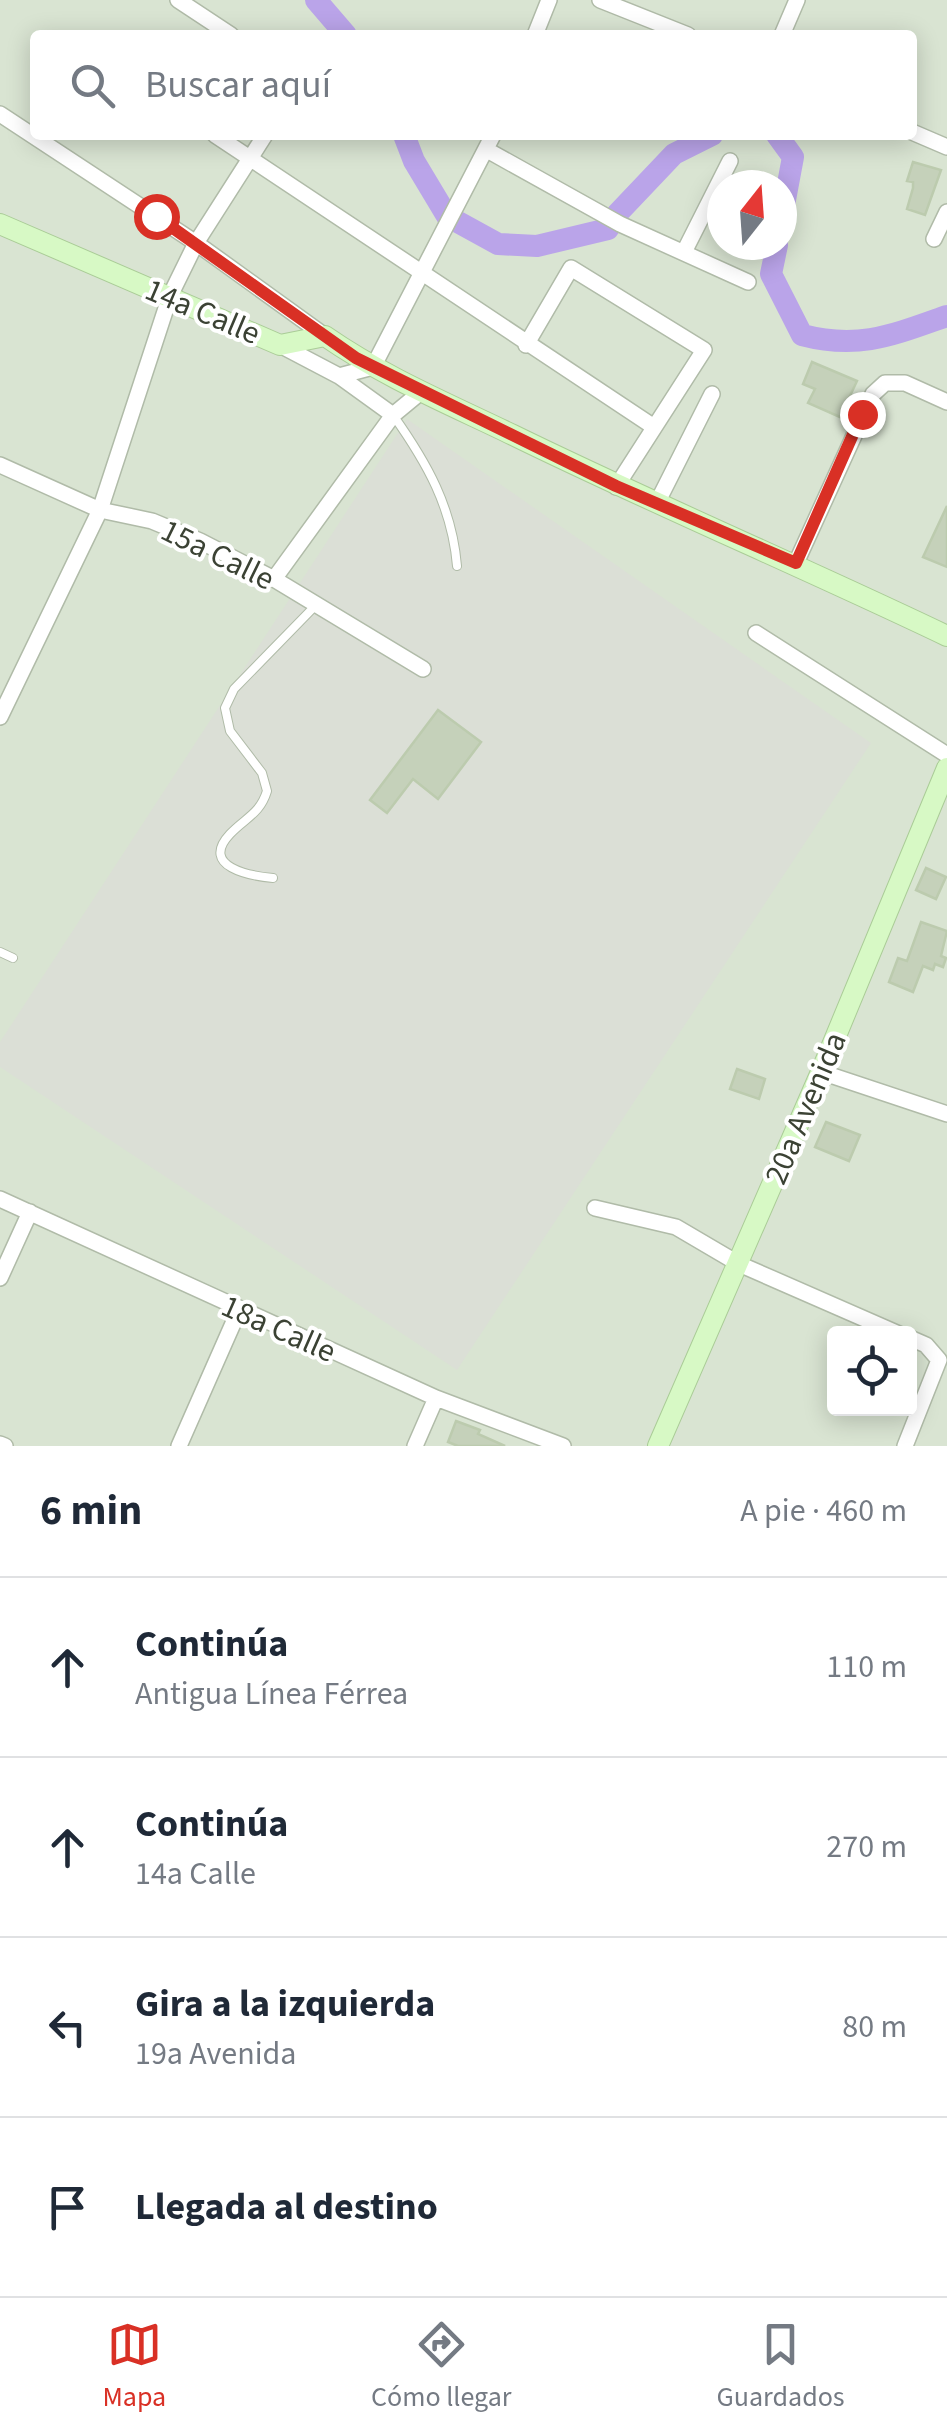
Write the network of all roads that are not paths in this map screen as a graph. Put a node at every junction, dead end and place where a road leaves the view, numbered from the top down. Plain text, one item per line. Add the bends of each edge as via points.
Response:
1 (178, 0) edge
2 (549, 0) edge
3 (600, 0) edge
4 (797, 0) edge
5 (223, 30) edge
6 (537, 30) edge
7 (675, 30) edge
8 (784, 30) edge
9 (0, 114) edge
10 (30, 134) edge
11 (917, 134) edge
12 (40, 140) edge
13 (222, 140) edge
14 (262, 140) edge
15 (490, 142) edge
16 (947, 148) edge
17 (250, 160) junction
18 (730, 161) dead end
19 (947, 212) edge
20 (0, 224) edge
21 (934, 238) dead end
22 (196, 243) junction
23 (684, 252) junction
24 (421, 273) junction
25 (748, 282) dead end
26 (170, 296) junction
27 (326, 336) junction
28 (280, 345) junction
29 (526, 345) junction
30 (373, 367) junction
31 (339, 376) junction
32 (422, 391) junction
33 (712, 394) dead end
34 (947, 402) edge
35 (392, 416) junction
36 (654, 427) junction
37 (0, 465) edge
38 (616, 486) junction
39 (657, 504) junction
40 (100, 510) junction
41 (796, 563) junction
42 (458, 566) dead end
43 (274, 579) junction
44 (315, 606) junction
45 (756, 633) dead end
46 (947, 636) edge
47 (424, 669) dead end
48 (1, 714) edge
49 (947, 755) edge
50 (947, 768) edge
51 (273, 878) dead end
52 (0, 952) edge
53 (13, 958) dead end
54 (821, 1072) junction
55 (947, 1114) edge
56 (0, 1199) edge
57 (595, 1208) dead end
58 (30, 1212) junction
59 (738, 1264) junction
60 (0, 1278) edge
61 (239, 1310) junction
62 (880, 1326) edge
63 (917, 1341) edge
64 (436, 1398) junction
65 (179, 1446) edge
66 (415, 1446) edge
67 (563, 1446) edge
68 (658, 1446) edge
69 (905, 1446) edge

1 - 5 street
2 - 6 street
3 - 7 street
4 - 8 street
9 - 10 street
11 - 16 street
12 - 22 street
13 - 17 street
14 - 17 street
15 - 23 street via 614,221
15 - 24 street
17 - 22 street
17 - 24 street
18 - 23 street
19 - 21 street
20 - 26 street, 14a Calle
22 - 26 street
22 - 27 street
23 - 25 street
24 - 29 street
24 - 30 street
26 - 28 street, 14a Calle
26 - 40 street
27 - 28 street, 14a Calle
27 - 30 street
28 - 31 street
29 - 36 street
29 - 36 street via 570,268 704,350
30 - 31 street
30 - 32 street
31 - 35 street
32 - 35 street
32 - 38 street
33 - 39 street
34 - 41 street via 905,383 885,383 873,394
35 - 42 lane via 437,483
35 - 43 street
36 - 38 street
37 - 40 street, 15a Calle
38 - 39 street
39 - 41 street
40 - 43 street, 15a Calle via 152,521
40 - 48 street
41 - 46 street
43 - 44 street, 15a Calle
44 - 47 street, 15a Calle
44 - 51 lane via 234,689 225,708 230,731 262,773 267,791 222,853 234,871
45 - 49 street
50 - 54 street, 20a Avenida
52 - 53 lane
54 - 55 street
54 - 59 street, 20a Avenida
56 - 58 street, 18a Calle
57 - 59 street via 676,1227
58 - 60 street
58 - 61 street, 18a Calle
59 - 62 street
59 - 68 street, 20a Avenida
61 - 64 street, 18a Calle
61 - 65 street
63 - 69 street via 940,1360
64 - 66 street
64 - 67 street, 18a Calle

